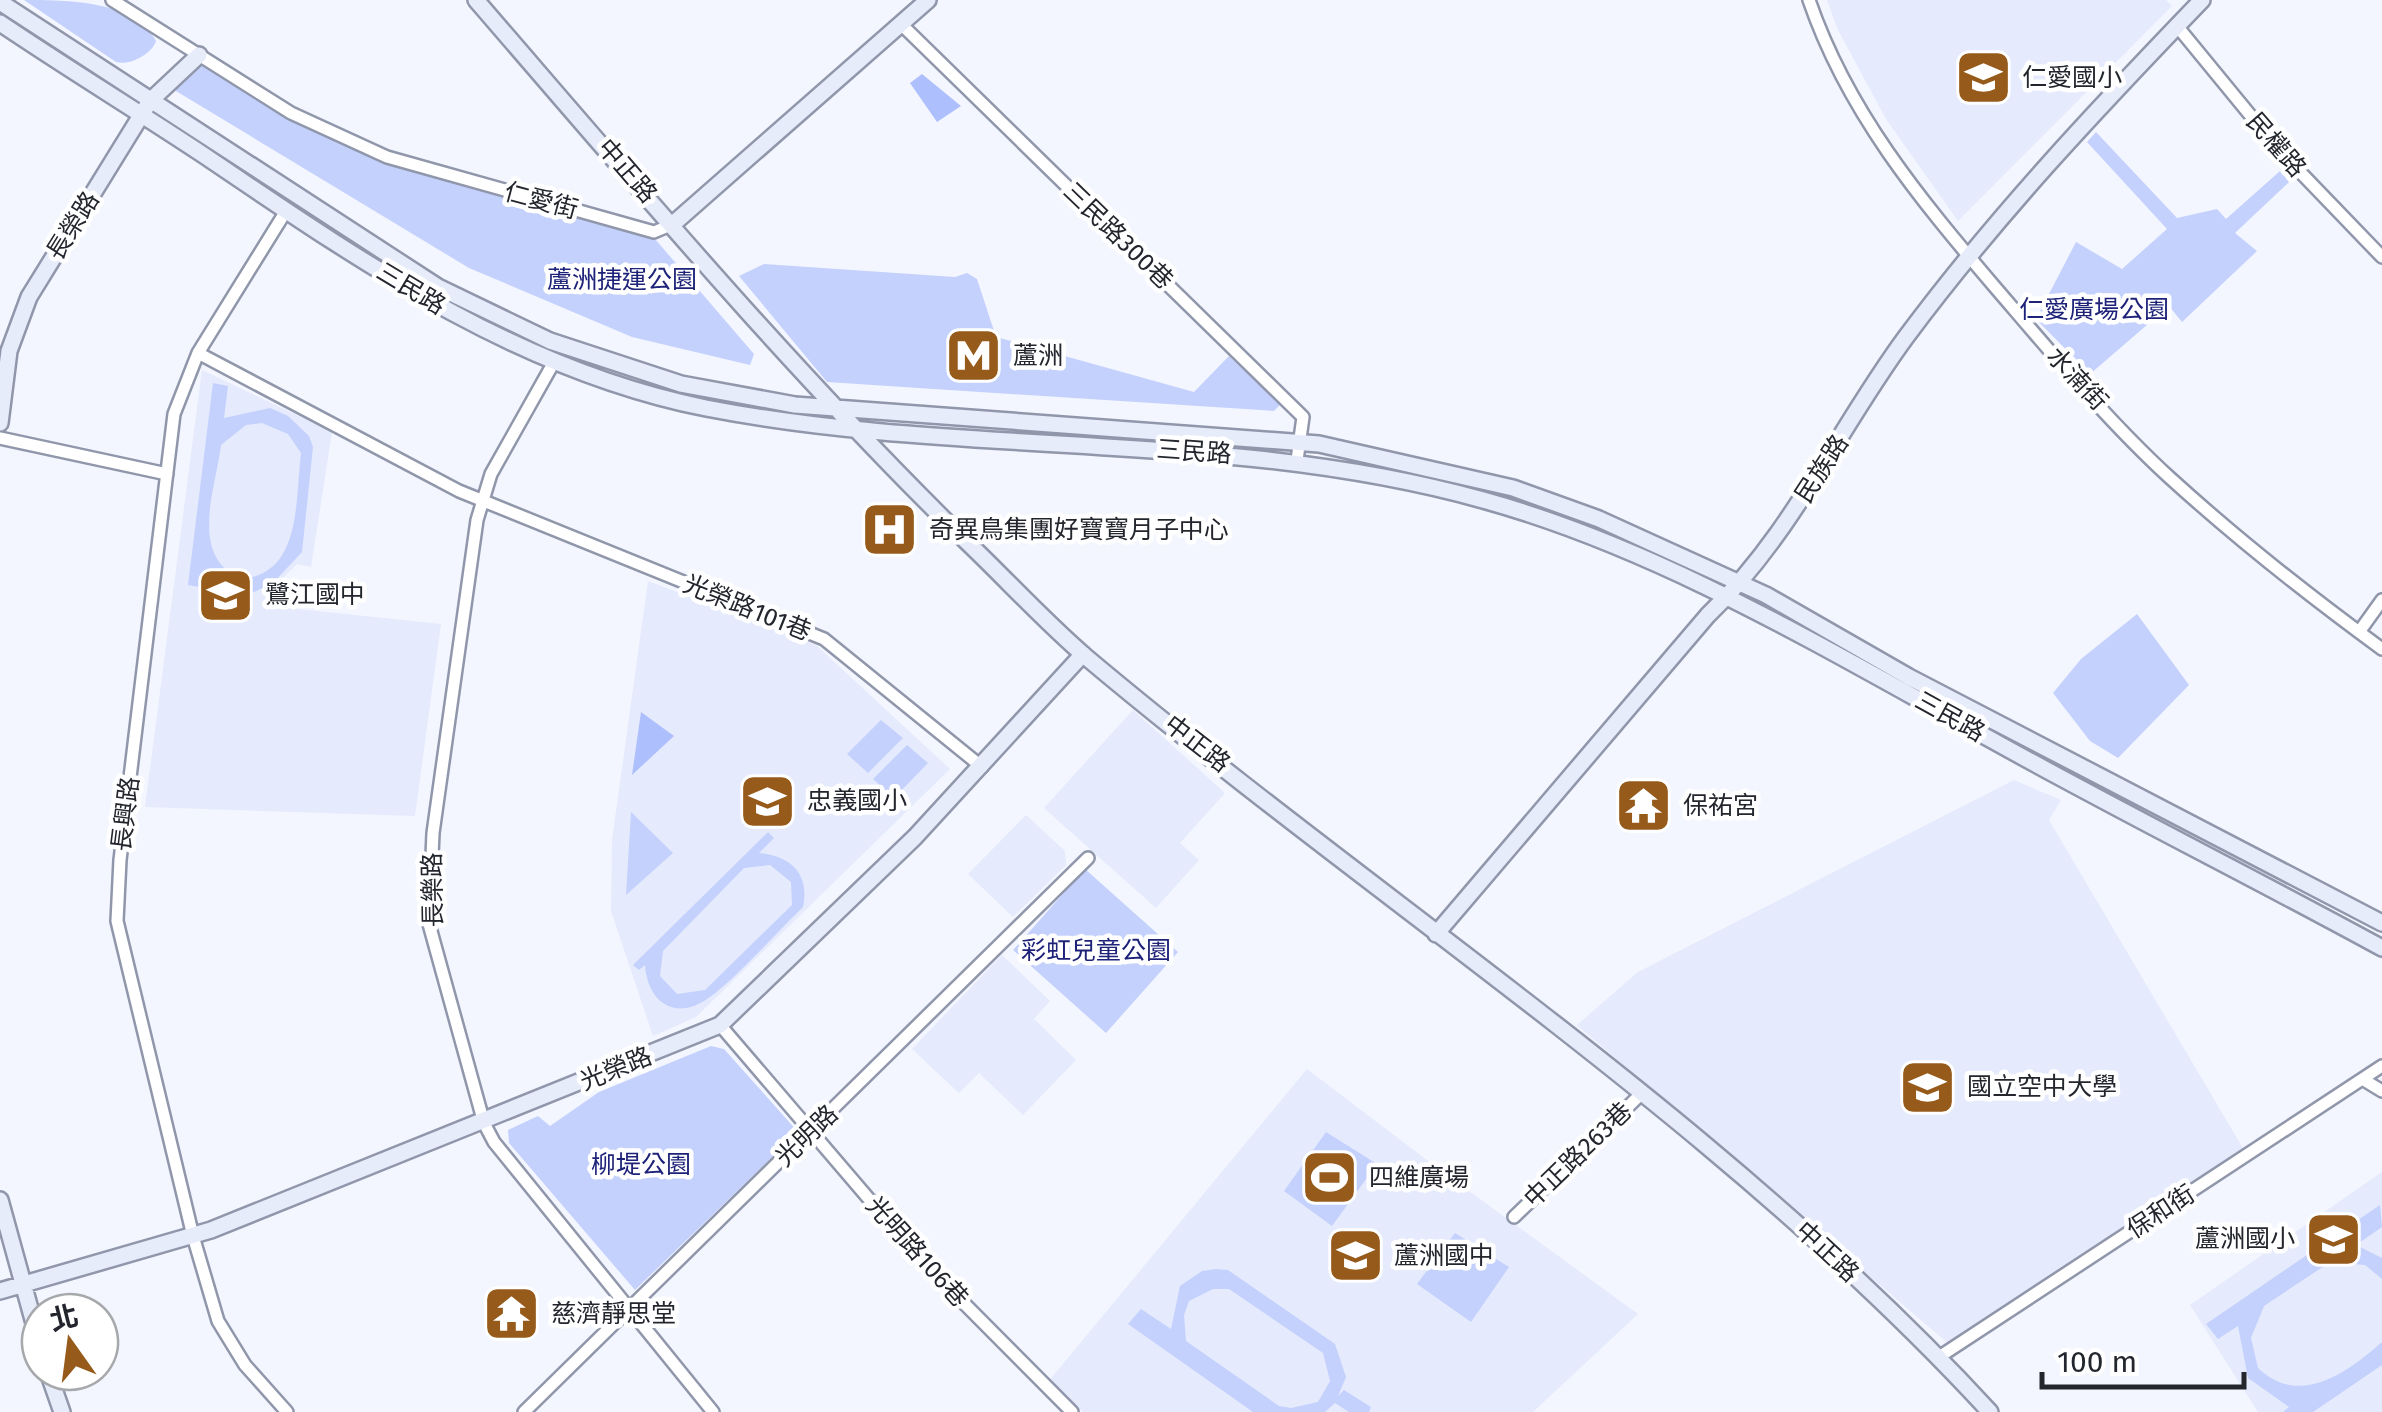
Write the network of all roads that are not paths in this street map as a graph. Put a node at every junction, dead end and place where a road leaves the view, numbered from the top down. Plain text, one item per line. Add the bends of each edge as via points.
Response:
1 (112, 0) edge
2 (476, 0) edge
3 (928, 0) edge
4 (1809, 0) edge
5 (2202, 0) edge
6 (0, 2) edge
7 (0, 23) edge
8 (902, 25) junction
9 (2177, 26) junction
10 (198, 55) junction
11 (146, 108) junction
12 (286, 211) junction
13 (673, 224) junction
14 (1968, 256) junction
15 (2382, 258) edge
16 (198, 354) junction
17 (554, 362) junction
18 (837, 411) junction
19 (0, 423) edge
20 (850, 427) junction
21 (0, 438) edge
22 (1298, 442) junction
23 (1297, 460) junction
24 (167, 474) junction
25 (482, 501) junction
26 (1743, 583) junction
27 (1724, 599) junction
28 (2382, 600) edge
29 (2359, 632) junction
30 (2382, 649) edge
31 (1083, 654) junction
32 (982, 767) junction
33 (1088, 858) dead end
34 (2382, 923) edge
35 (1436, 934) junction
36 (2382, 948) edge
37 (720, 1025) junction
38 (2382, 1066) edge
39 (2364, 1080) junction
40 (2382, 1091) edge
41 (1642, 1094) junction
42 (484, 1123) junction
43 (812, 1131) junction
44 (0, 1200) edge
45 (1514, 1217) dead end
46 (192, 1236) junction
47 (22, 1283) junction
48 (0, 1290) edge
49 (25, 1292) edge
50 (630, 1309) junction
51 (1939, 1357) junction
52 (287, 1412) edge
53 (524, 1412) edge
54 (713, 1412) edge
55 (1072, 1412) edge
56 (1990, 1412) edge

1 - 10 street, 仁愛街
2 - 13 street, 中正路
3 - 8 street
4 - 14 street, 水湳街 via 1840,76 1870,126
5 - 9 street, 民族路
6 - 11 street, 三民路
7 - 11 street, 三民路
8 - 13 street
8 - 22 street, 三民路300巷 via 1303,416
9 - 14 street, 民族路
9 - 15 street, 民權路 via 2278,148
10 - 11 street, 長榮路
10 - 13 street, 仁愛街 via 291,113 386,157 654,232
11 - 12 street, 三民路
11 - 18 street, 三民路 via 489,314 682,384
11 - 19 street, 長榮路 via 29,297 9,350
12 - 16 street, 長興路
12 - 17 street, 三民路 via 439,307
13 - 18 street, 中正路
14 - 26 street, 民族路 via 1903,341
14 - 29 street, 水湳街 via 2165,473
16 - 24 street, 長興路 via 174,414
16 - 25 street, 光榮路101巷
17 - 20 street, 三民路 via 700,406
17 - 25 street, 長樂路 via 490,474
18 - 20 street, 中正路
18 - 22 street, 三民路
20 - 23 street, 三民路
20 - 31 street, 中正路
21 - 24 street
22 - 23 street, 三民路300巷
22 - 26 street, 三民路 via 1514,488
23 - 27 street, 三民路 via 1538,516 1656,563
24 - 46 street, 長興路 via 117,922
25 - 32 street, 光榮路101巷 via 824,639
25 - 42 street, 長樂路 via 433,833 429,924
26 - 27 street, 民族路
26 - 34 street, 三民路
27 - 35 street, 民族路
27 - 36 street, 三民路
28 - 29 street
29 - 30 street, 水湳街
31 - 32 street, 光榮路
31 - 35 street, 中正路
32 - 37 street, 光榮路
33 - 43 street, 光明路
35 - 41 street, 中正路
37 - 42 street, 光榮路
37 - 43 street, 光明路106巷
38 - 39 street, 保和街
39 - 40 street
39 - 51 street, 保和街
41 - 45 street, 中正路263巷
41 - 51 street, 中正路 via 1786,1214
42 - 46 street, 光榮路
42 - 50 street, 長樂路
43 - 50 street, 光明路
43 - 55 street, 光明路106巷 via 922,1261
44 - 47 street
46 - 47 street, 光榮路
46 - 52 street, 長興路 via 218,1321 245,1365
47 - 48 street, 光榮路
47 - 49 street
50 - 53 street, 光明路
50 - 54 street, 長樂路
51 - 56 street, 中正路

